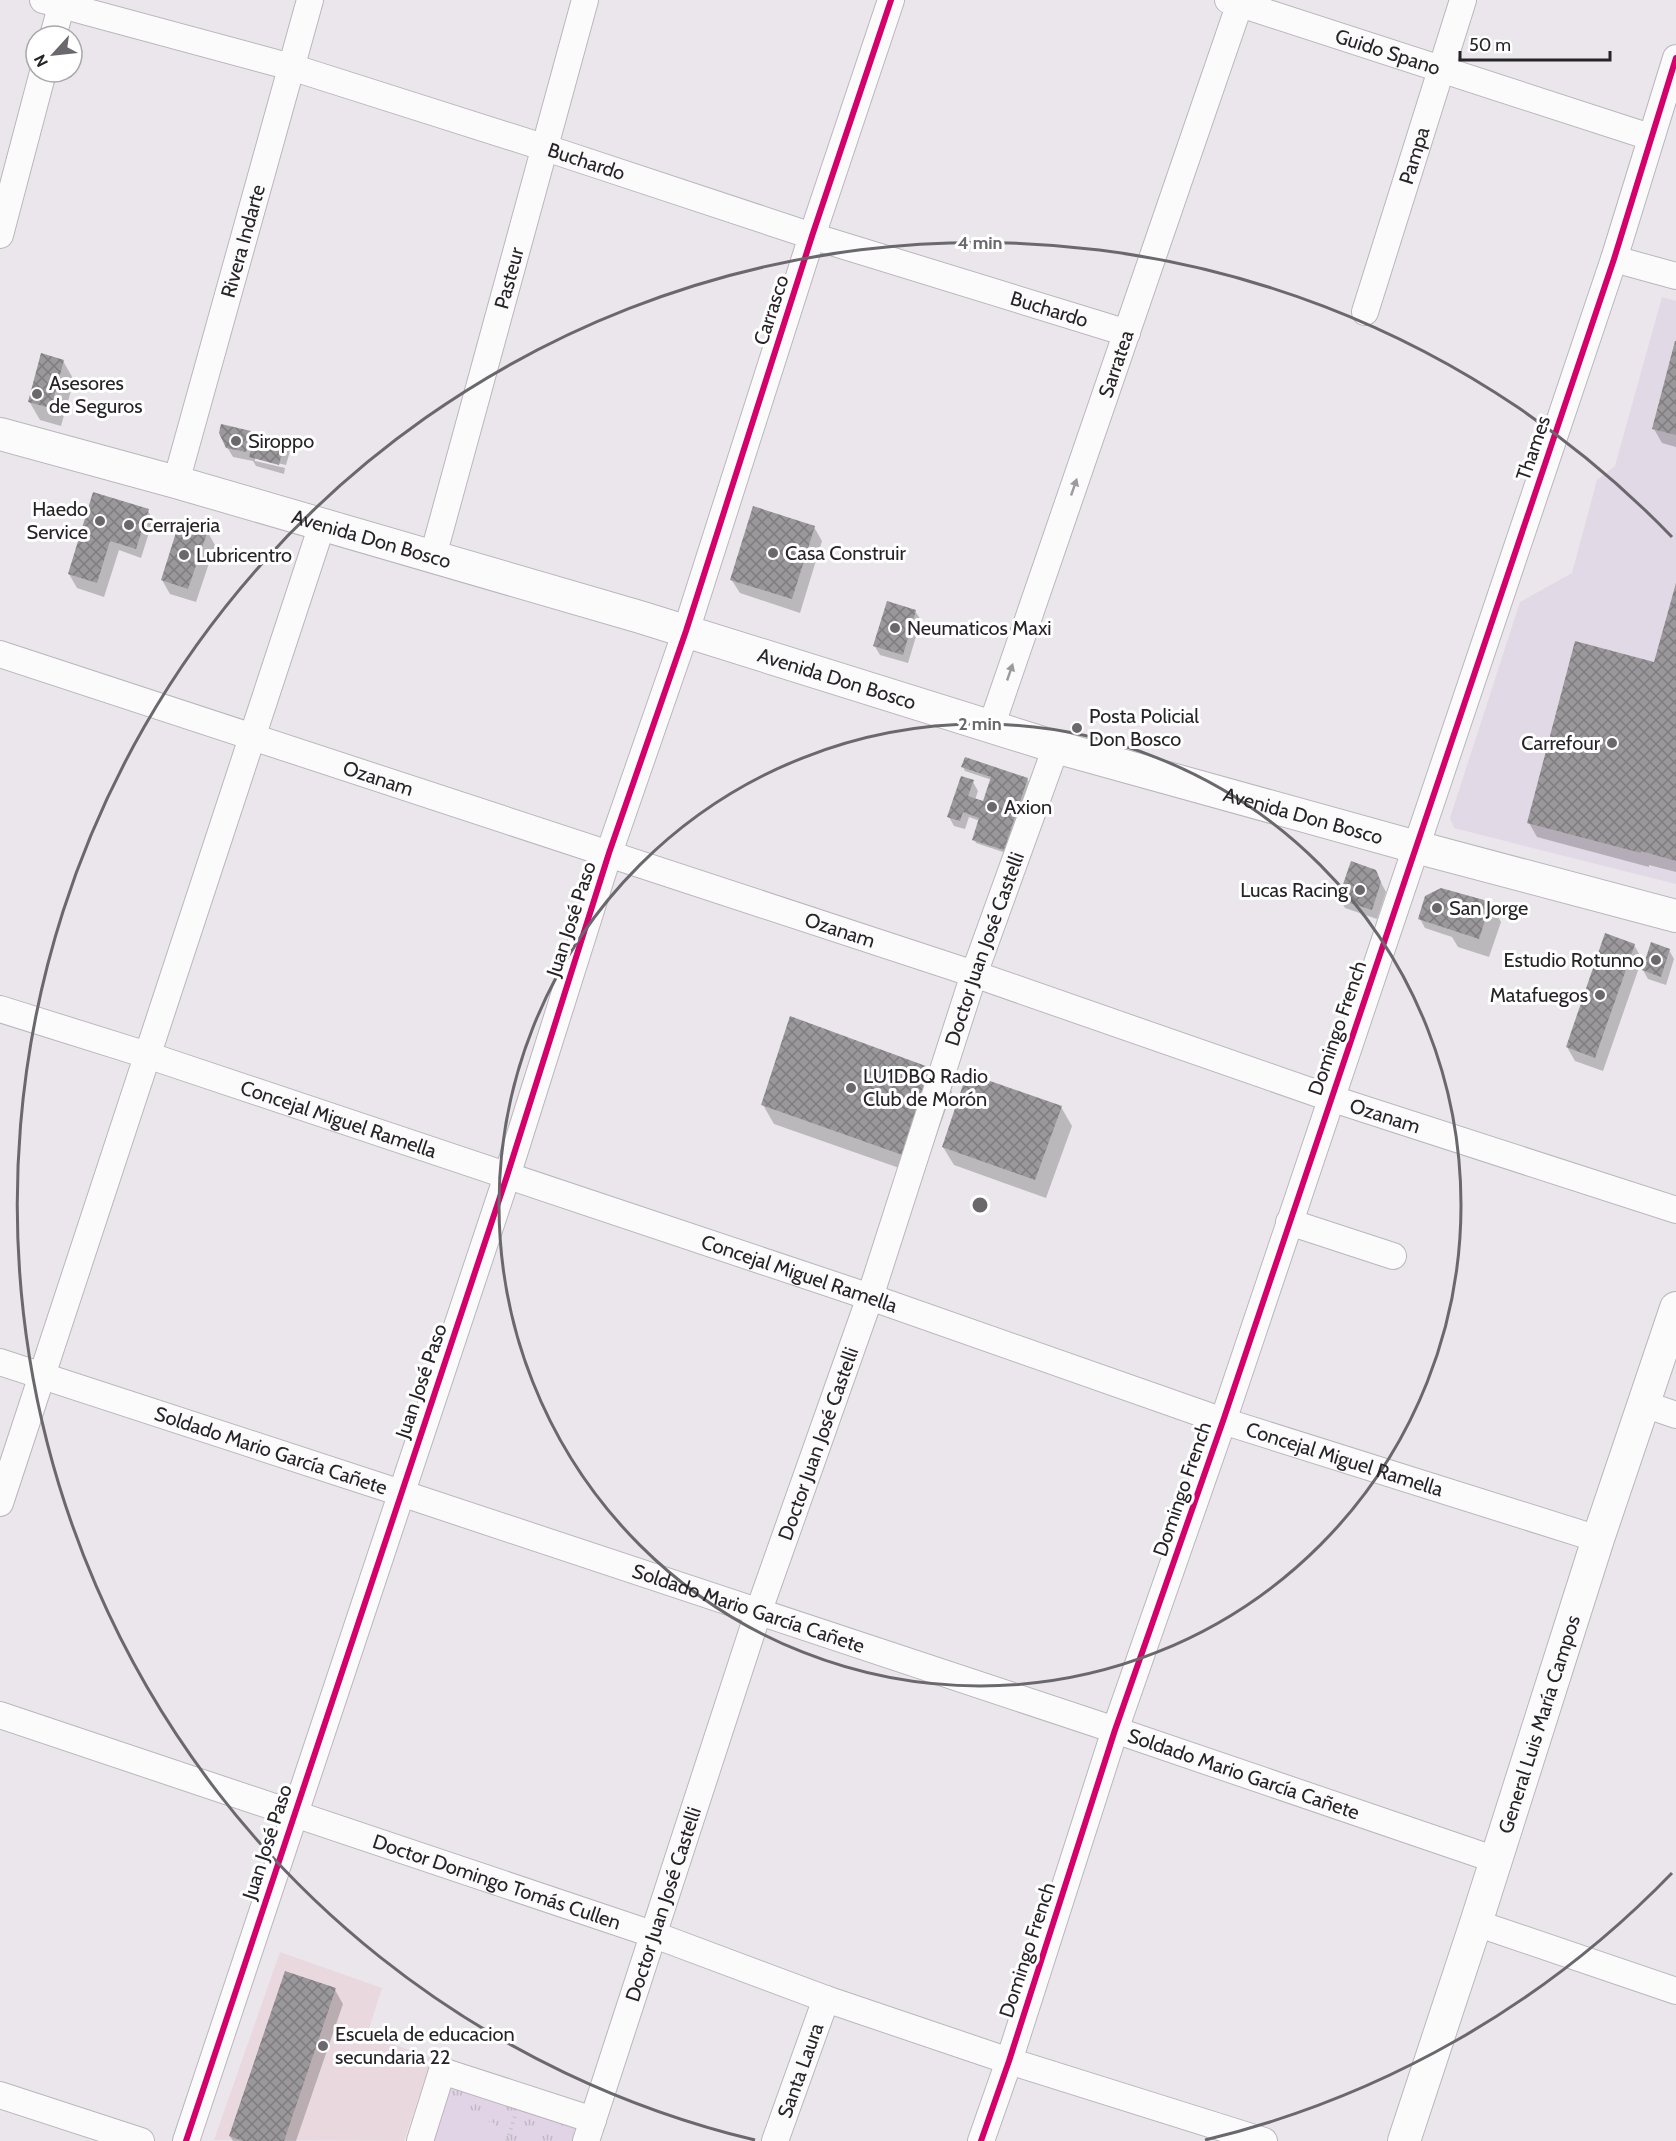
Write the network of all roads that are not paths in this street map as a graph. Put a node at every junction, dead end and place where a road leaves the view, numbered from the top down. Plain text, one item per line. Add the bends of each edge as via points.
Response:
1 (310, 0) edge
2 (585, 0) edge
3 (891, 0) edge
4 (1463, 0) edge
5 (1236, 1) edge
6 (56, 2) edge
7 (54, 24) edge
8 (1676, 58) edge
9 (291, 67) junction
10 (1440, 68) junction
11 (41, 84) edge
12 (1650, 137) junction
13 (546, 148) junction
14 (0, 235) edge
15 (812, 236) junction
16 (1614, 259) junction
17 (1676, 276) edge
18 (1365, 312) dead end
19 (1127, 333) junction
20 (0, 434) edge
21 (176, 482) junction
22 (322, 525) junction
23 (433, 556) junction
24 (686, 631) junction
25 (0, 654) edge
26 (991, 727) junction
27 (253, 737) junction
28 (1056, 747) junction
29 (1416, 848) junction
30 (609, 853) junction
31 (1676, 916) edge
32 (974, 974) junction
33 (0, 1009) edge
34 (147, 1055) junction
35 (1330, 1098) junction
36 (507, 1176) junction
37 (1676, 1210) edge
38 (1289, 1222) junction
39 (1393, 1256) dead end
40 (870, 1297) junction
41 (1676, 1308) edge
42 (0, 1362) edge
43 (41, 1376) junction
44 (1644, 1404) junction
45 (1676, 1415) edge
46 (1223, 1420) junction
47 (401, 1493) junction
48 (0, 1503) edge
49 (1598, 1539) junction
50 (758, 1613) junction
51 (0, 1716) edge
52 (1115, 1730) junction
53 (294, 1813) junction
54 (1496, 1860) junction
55 (1476, 1923) junction
56 (652, 1934) junction
57 (1676, 1991) edge
58 (826, 1999) junction
59 (1009, 2061) junction
60 (0, 2096) edge
61 (589, 2130) edge
62 (141, 2141) edge
63 (186, 2141) edge
64 (420, 2141) edge
65 (775, 2141) edge
66 (981, 2141) edge
67 (1264, 2141) edge
68 (1404, 2141) edge

1 - 9 street, Rivera Indarte
2 - 13 street, Pasteur
3 - 15 street, Carrasco
4 - 10 street, Pampa
5 - 10 street, Guido Spano
5 - 19 street, Sarratea
6 - 7 street
6 - 9 street, Buchardo
8 - 12 street, Thames
9 - 13 street, Buchardo
9 - 21 street, Rivera Indarte
10 - 12 street, Guido Spano
10 - 18 street, Pampa
11 - 14 street
12 - 16 street, Thames
13 - 15 street, Buchardo
13 - 23 street, Pasteur
15 - 19 street, Buchardo
15 - 24 street, Carrasco
16 - 17 street
16 - 29 street, Thames
26 -> 19 street, Sarratea
20 - 21 main road, Avenida Don Bosco
21 - 22 main road, Avenida Don Bosco
22 - 23 main road, Avenida Don Bosco
22 - 27 street
23 - 24 main road, Avenida Don Bosco
24 - 26 main road, Avenida Don Bosco
24 - 30 street, Juan José Paso
25 - 27 street, Ozanam
26 - 28 main road, Avenida Don Bosco
27 - 30 street, Ozanam
27 - 34 street
28 - 29 main road, Avenida Don Bosco
28 - 32 street, Doctor Juan José Castelli
29 - 31 main road, Avenida Don Bosco
29 - 35 street, Domingo French
30 - 32 street, Ozanam
30 - 36 street, Juan José Paso
32 - 35 street, Ozanam
32 - 40 street, Doctor Juan José Castelli
33 - 34 street, Concejal Miguel Ramella
34 - 36 street, Concejal Miguel Ramella
34 - 43 street
35 - 37 street, Ozanam
35 - 38 street, Domingo French
36 - 40 street, Concejal Miguel Ramella
36 - 47 street, Juan José Paso
38 - 39 street
38 - 46 street, Domingo French
40 - 46 street, Concejal Miguel Ramella
40 - 50 street, Doctor Juan José Castelli
41 - 44 main road, General Luis María Campos
42 - 43 street, Soldado Mario García Cañete
43 - 47 street, Soldado Mario García Cañete
43 - 48 street
44 - 45 street
44 - 49 main road, General Luis María Campos
46 - 49 street, Concejal Miguel Ramella
46 - 52 street, Domingo French
47 - 50 street, Soldado Mario García Cañete
47 - 53 street, Juan José Paso
49 - 54 main road, General Luis María Campos
50 - 52 street, Soldado Mario García Cañete
50 - 56 street, Doctor Juan José Castelli
51 - 53 street, Doctor Domingo Tomás Cullen
52 - 54 street, Soldado Mario García Cañete
52 - 59 street, Domingo French
53 - 56 street, Doctor Domingo Tomás Cullen
53 - 63 street, Juan José Paso
54 - 55 main road, General Luis María Campos
55 - 57 street
55 - 68 main road, General Luis María Campos
56 - 58 street, Doctor Domingo Tomás Cullen
56 - 61 street, Doctor Juan José Castelli
58 - 59 street, Doctor Domingo Tomás Cullen
58 - 65 street, Santa Laura
59 - 66 street, Domingo French
59 - 67 street, Doctor Domingo Tomás Cullen
60 - 62 street
61 - 64 street via 442,2071

